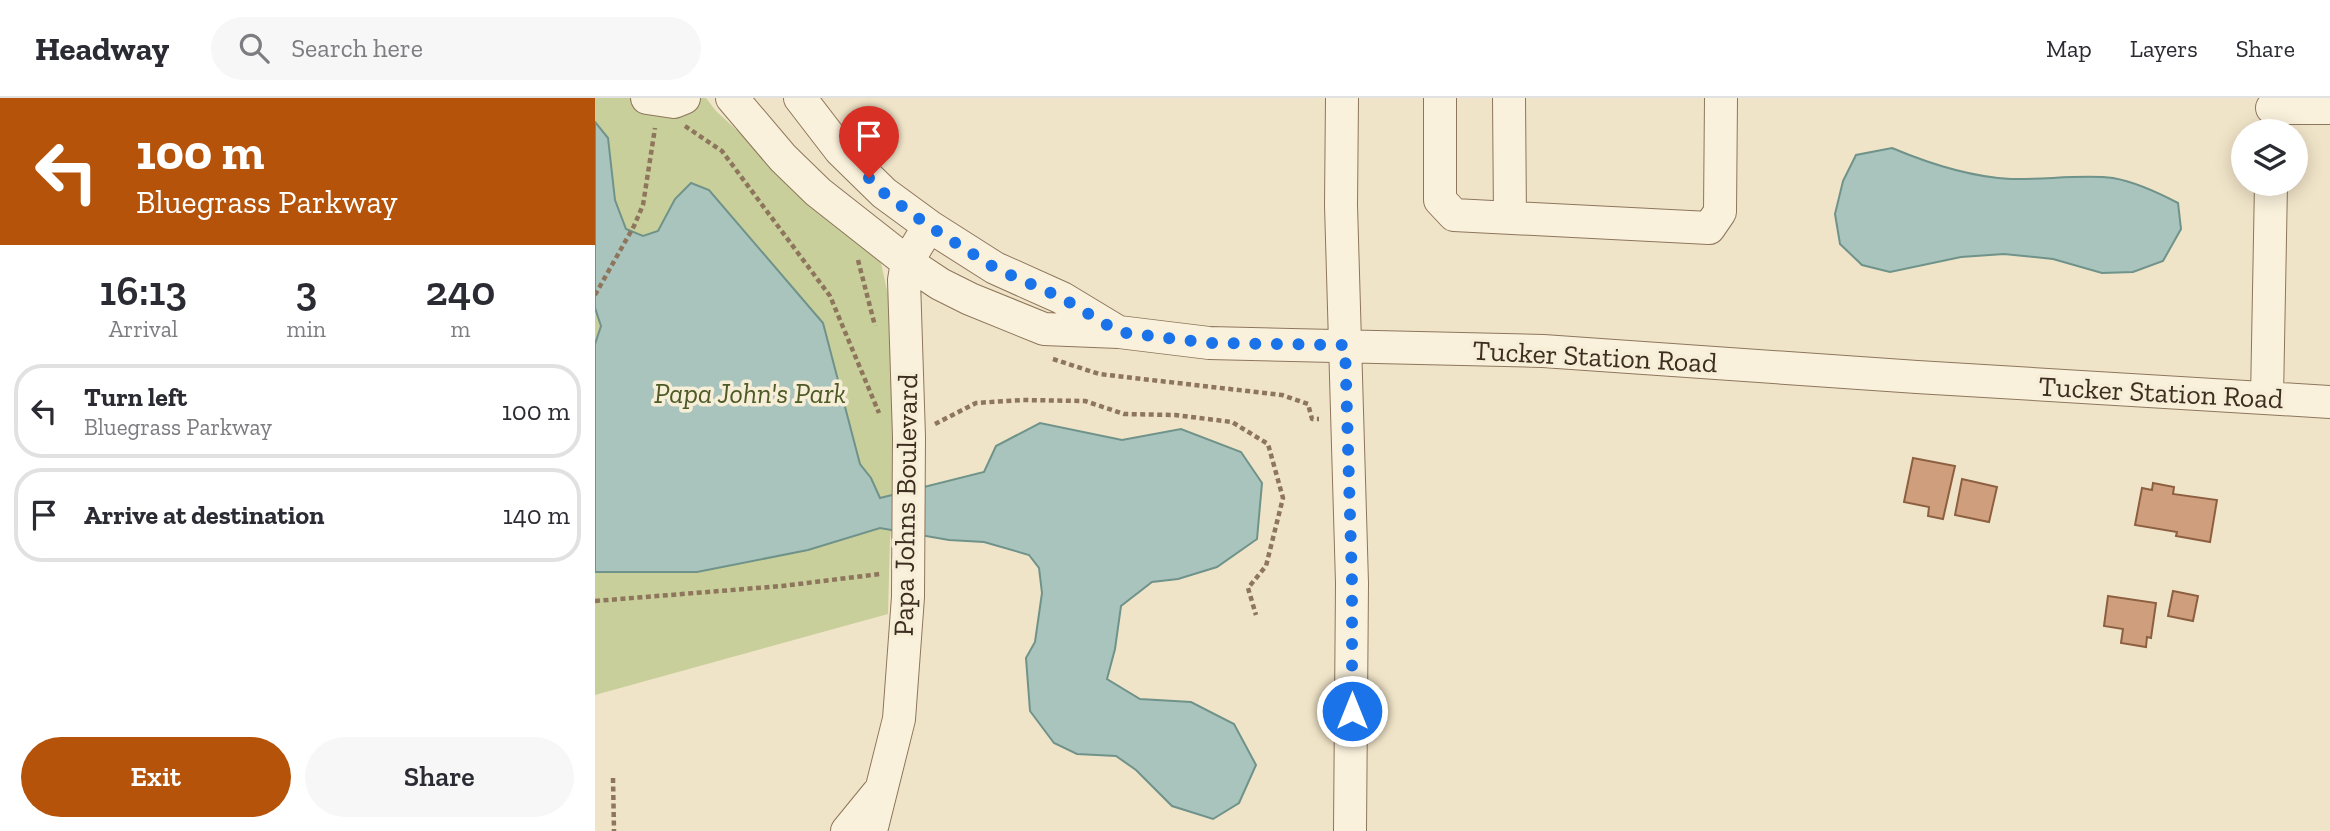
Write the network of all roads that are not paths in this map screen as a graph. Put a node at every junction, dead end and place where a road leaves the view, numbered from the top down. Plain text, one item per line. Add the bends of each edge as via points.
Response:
1 (732, 98) edge
2 (800, 98) edge
3 (1342, 98) edge
4 (1440, 98) edge
5 (1509, 98) edge
6 (1721, 98) edge
7 (687, 108) edge
8 (2330, 108) edge
9 (652, 111) edge
10 (2272, 112) edge
11 (2271, 196) edge
12 (1510, 218) junction
13 (929, 226) junction
14 (907, 262) junction
15 (1119, 332) junction
16 (1345, 345) junction
17 (2267, 398) junction
18 (2330, 402) edge
19 (881, 789) junction
20 (847, 831) edge
21 (871, 831) edge
22 (1350, 831) edge

1 - 14 street, Tucker Station Road via 818,191
2 - 13 street via 840,150 884,193
3 - 16 street
4 - 12 street via 1440,200 1454,215
5 - 12 street
6 - 12 street via 1720,212 1709,228
7 - 9 street via 674,102
8 - 10 street
11 - 17 street
13 - 14 street, Papa Johns Boulevard
13 - 15 street via 995,268 1062,298
14 - 15 street, Tucker Station Road via 970,299 1044,328
14 - 19 street, Papa Johns Boulevard via 904,280 919,432 898,719
15 - 16 street, Tucker Station Road via 1209,343
16 - 17 street, Tucker Station Road via 1543,351
16 - 22 street via 1352,583
17 - 18 street, Tucker Station Road
19 - 20 street, Papa Johns Boulevard
19 - 21 street, Papa Johns Boulevard

